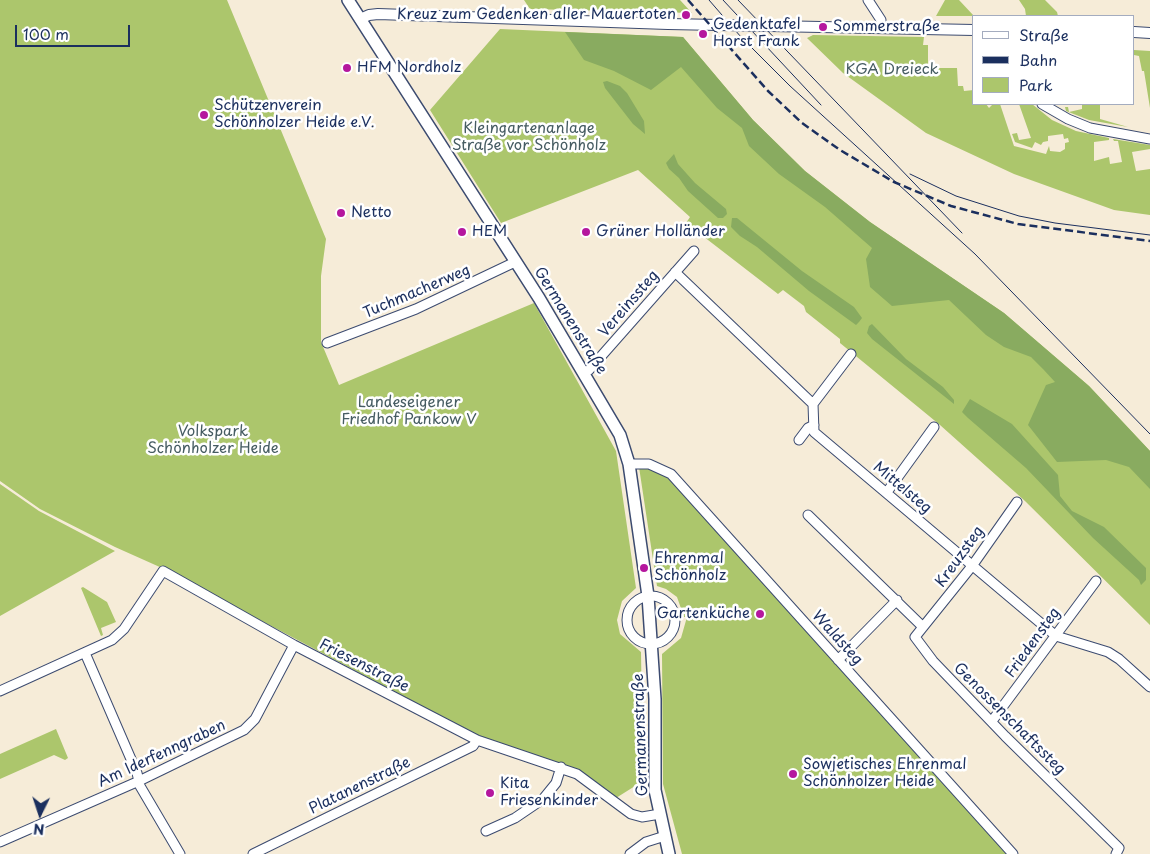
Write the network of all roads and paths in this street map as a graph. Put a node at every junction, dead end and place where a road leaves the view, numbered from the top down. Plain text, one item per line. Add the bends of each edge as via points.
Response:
1 (348, 0) edge
2 (868, 0) edge
3 (360, 19) junction
4 (881, 27) junction
5 (972, 30) edge
6 (1135, 32) edge
7 (1150, 32) edge
8 (1044, 105) edge
9 (1150, 139) edge
10 (694, 251) dead end
11 (515, 262) junction
12 (675, 272) junction
13 (327, 343) dead end
14 (851, 354) dead end
15 (584, 372) junction
16 (813, 404) junction
17 (814, 426) junction
18 (934, 427) dead end
19 (799, 440) dead end
20 (629, 464) junction
21 (887, 492) junction
22 (1017, 502) dead end
23 (808, 516) dead end
24 (972, 566) junction
25 (1096, 581) dead end
26 (648, 596) junction
27 (897, 600) junction
28 (923, 626) junction
29 (1056, 636) junction
30 (294, 644) junction
31 (652, 644) junction
32 (85, 653) junction
33 (838, 660) junction
34 (1150, 688) edge
35 (0, 691) edge
36 (992, 721) junction
37 (477, 740) junction
38 (561, 767) junction
39 (140, 780) junction
40 (660, 814) junction
41 (486, 831) dead end
42 (665, 836) junction
43 (0, 842) edge
44 (180, 854) edge
45 (252, 854) edge
46 (630, 854) edge
47 (669, 854) edge
48 (1012, 854) edge
49 (1116, 854) edge

1 - 3 main road, Germanenstraße
2 - 4 street via 881,20
3 - 4 street via 378,14
3 - 11 main road, Germanenstraße
4 - 5 street
6 - 7 street
8 - 9 street via 1090,128
10 - 12 street, Vereinssteg
11 - 13 street, Tuchmacherweg via 428,304
11 - 15 main road, Germanenstraße
12 - 15 street, Vereinssteg
12 - 16 street
14 - 16 street
15 - 20 main road, Germanenstraße via 620,435
16 - 17 street
17 - 19 street via 808,428
17 - 21 street, Mittelsteg via 814,432
18 - 21 street
20 - 26 main road, Germanenstraße
20 - 33 street, Waldsteg via 649,464 671,474
21 - 24 street, Mittelsteg
22 - 24 street, Kreuzsteg
23 - 27 street
24 - 28 street, Kreuzsteg
24 - 29 street, Mittelsteg
25 - 29 street, Friedensteg
26 - 31 main road, Germanenstraße
26 - 31 street via 632,606 627,619 635,638
26 - 31 street via 668,602 675,615 672,633 663,641
27 - 28 street
27 - 33 street
28 - 36 street, Genossenschaftssteg via 915,637 921,648
29 - 34 street, Mittelsteg via 1108,652
29 - 36 street, Friedensteg
30 - 32 street, Friesenstraße via 163,571 118,635
30 - 37 street, Friesenstraße
30 - 39 street, Am Iderfenngraben via 250,726
31 - 40 main road, Germanenstraße via 654,772
32 - 35 street
32 - 39 street
33 - 48 street, Waldsteg
36 - 49 street, Genossenschaftssteg via 1119,848
37 - 38 street, Friesenstraße
37 - 45 street, Platanenstraße via 473,746
38 - 40 street, Friesenstraße via 590,782 631,814 642,818
38 - 41 street via 556,783 543,799 515,818
39 - 43 street, Am Iderfenngraben
39 - 44 street
40 - 42 main road, Germanenstraße
42 - 46 street via 646,842
42 - 47 main road, Germanenstraße

